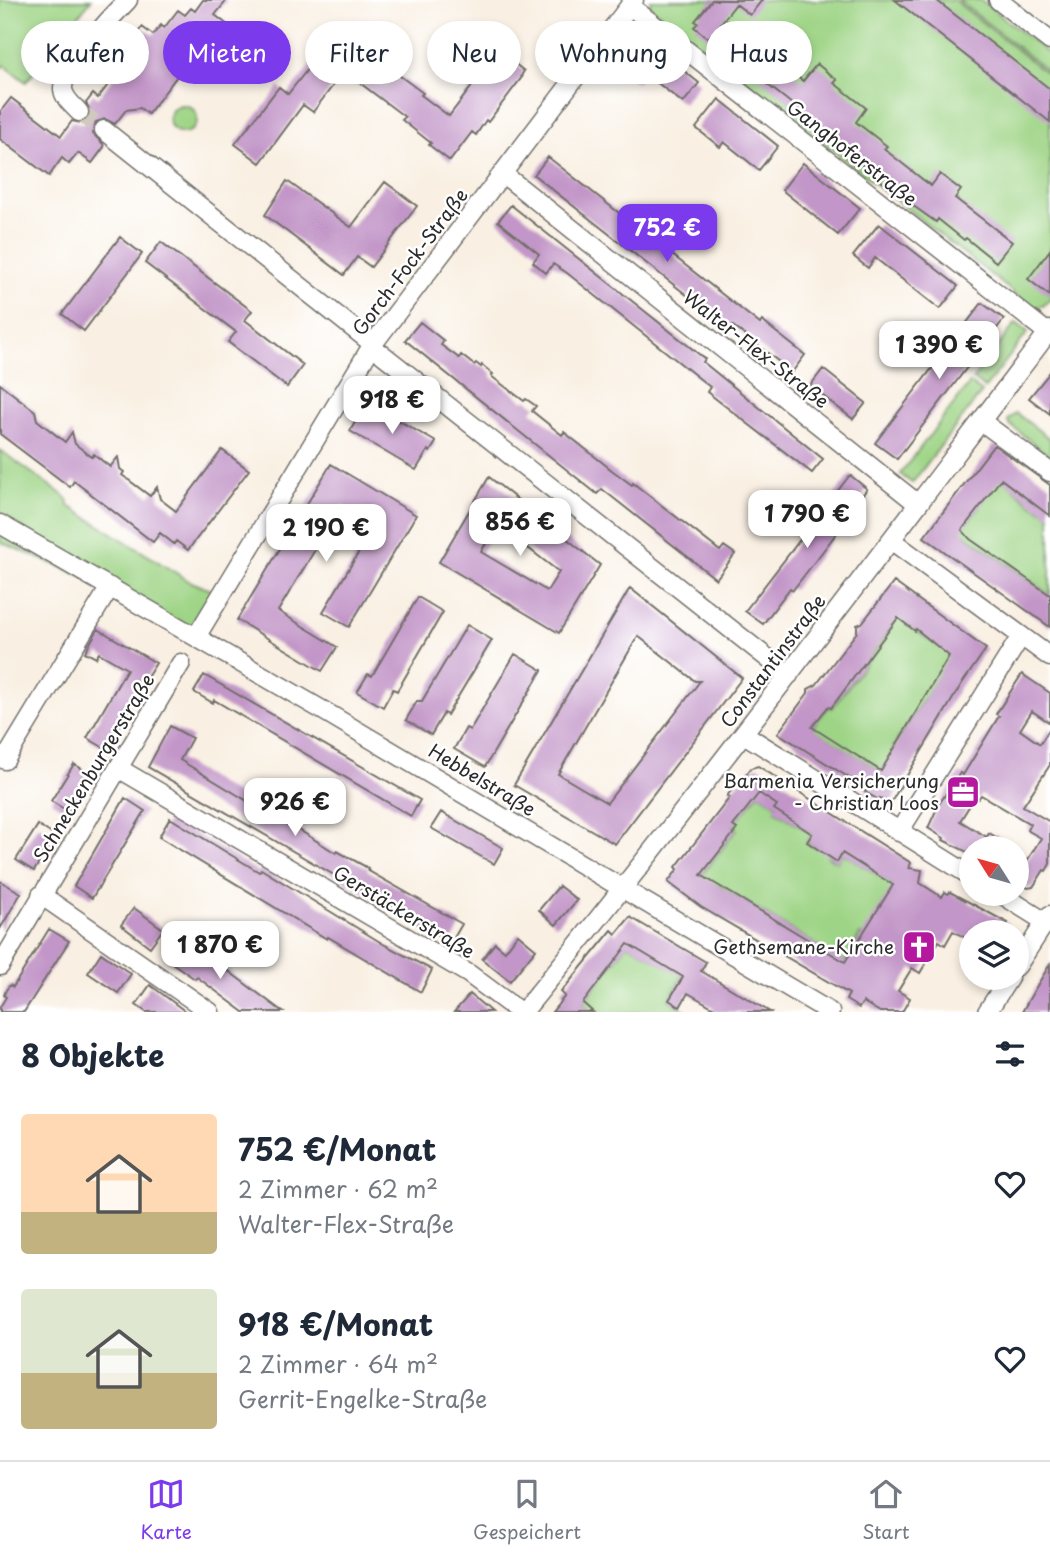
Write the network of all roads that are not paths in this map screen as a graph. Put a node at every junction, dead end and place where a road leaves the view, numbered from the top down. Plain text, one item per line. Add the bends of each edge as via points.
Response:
1 (128, 0) edge
2 (998, 0) edge
3 (632, 3) edge
4 (1050, 41) edge
5 (79, 111) tunnel mouth
6 (104, 130) tunnel mouth
7 (503, 174) junction
8 (1049, 331) edge
9 (377, 349) junction
10 (981, 421) junction
11 (1050, 472) edge
12 (918, 504) junction
13 (0, 524) edge
14 (891, 540) junction
15 (110, 587) junction
16 (1021, 636) junction
17 (197, 637) junction
18 (1050, 657) edge
19 (181, 663) dead end
20 (789, 675) junction
21 (744, 734) junction
22 (0, 756) edge
23 (118, 768) junction
24 (899, 832) junction
25 (959, 869) edge
26 (623, 889) junction
27 (41, 895) junction
28 (1023, 906) edge
29 (1049, 920) edge
30 (1029, 949) edge
31 (0, 966) edge
32 (1001, 990) edge
33 (210, 1012) edge
34 (522, 1012) edge
35 (830, 1012) edge
36 (987, 1012) edge

1 - 5 street via 66,74 65,96
2 - 4 street
3 - 7 street, Gorch-Fock-Straße
3 - 8 street, Ganghoferstraße
6 - 9 street
7 - 9 street, Gorch-Fock-Straße
7 - 12 street, Walter-Flex-Straße
8 - 10 street, Constantinstraße
9 - 17 street, Gorch-Fock-Straße
9 - 20 street
10 - 11 street
10 - 12 street, Constantinstraße
12 - 14 street, Constantinstraße
13 - 15 street, Hebbelstraße
14 - 16 street
14 - 20 street, Constantinstraße
15 - 17 street, Hebbelstraße
15 - 22 street via 5,760
16 - 18 street
16 - 24 street
17 - 26 street, Hebbelstraße
19 - 23 street, Schneckenburgerstraße
20 - 21 street, Constantinstraße
21 - 24 street
21 - 26 street, Constantinstraße
23 - 27 street, Schneckenburgerstraße
23 - 34 street, Gerstäckerstraße via 469,974
24 - 25 street
26 - 34 street, Constantinstraße
26 - 35 street, Hebbelstraße
27 - 31 street, Schneckenburgerstraße
27 - 33 street
28 - 29 street
29 - 30 street
32 - 36 street

